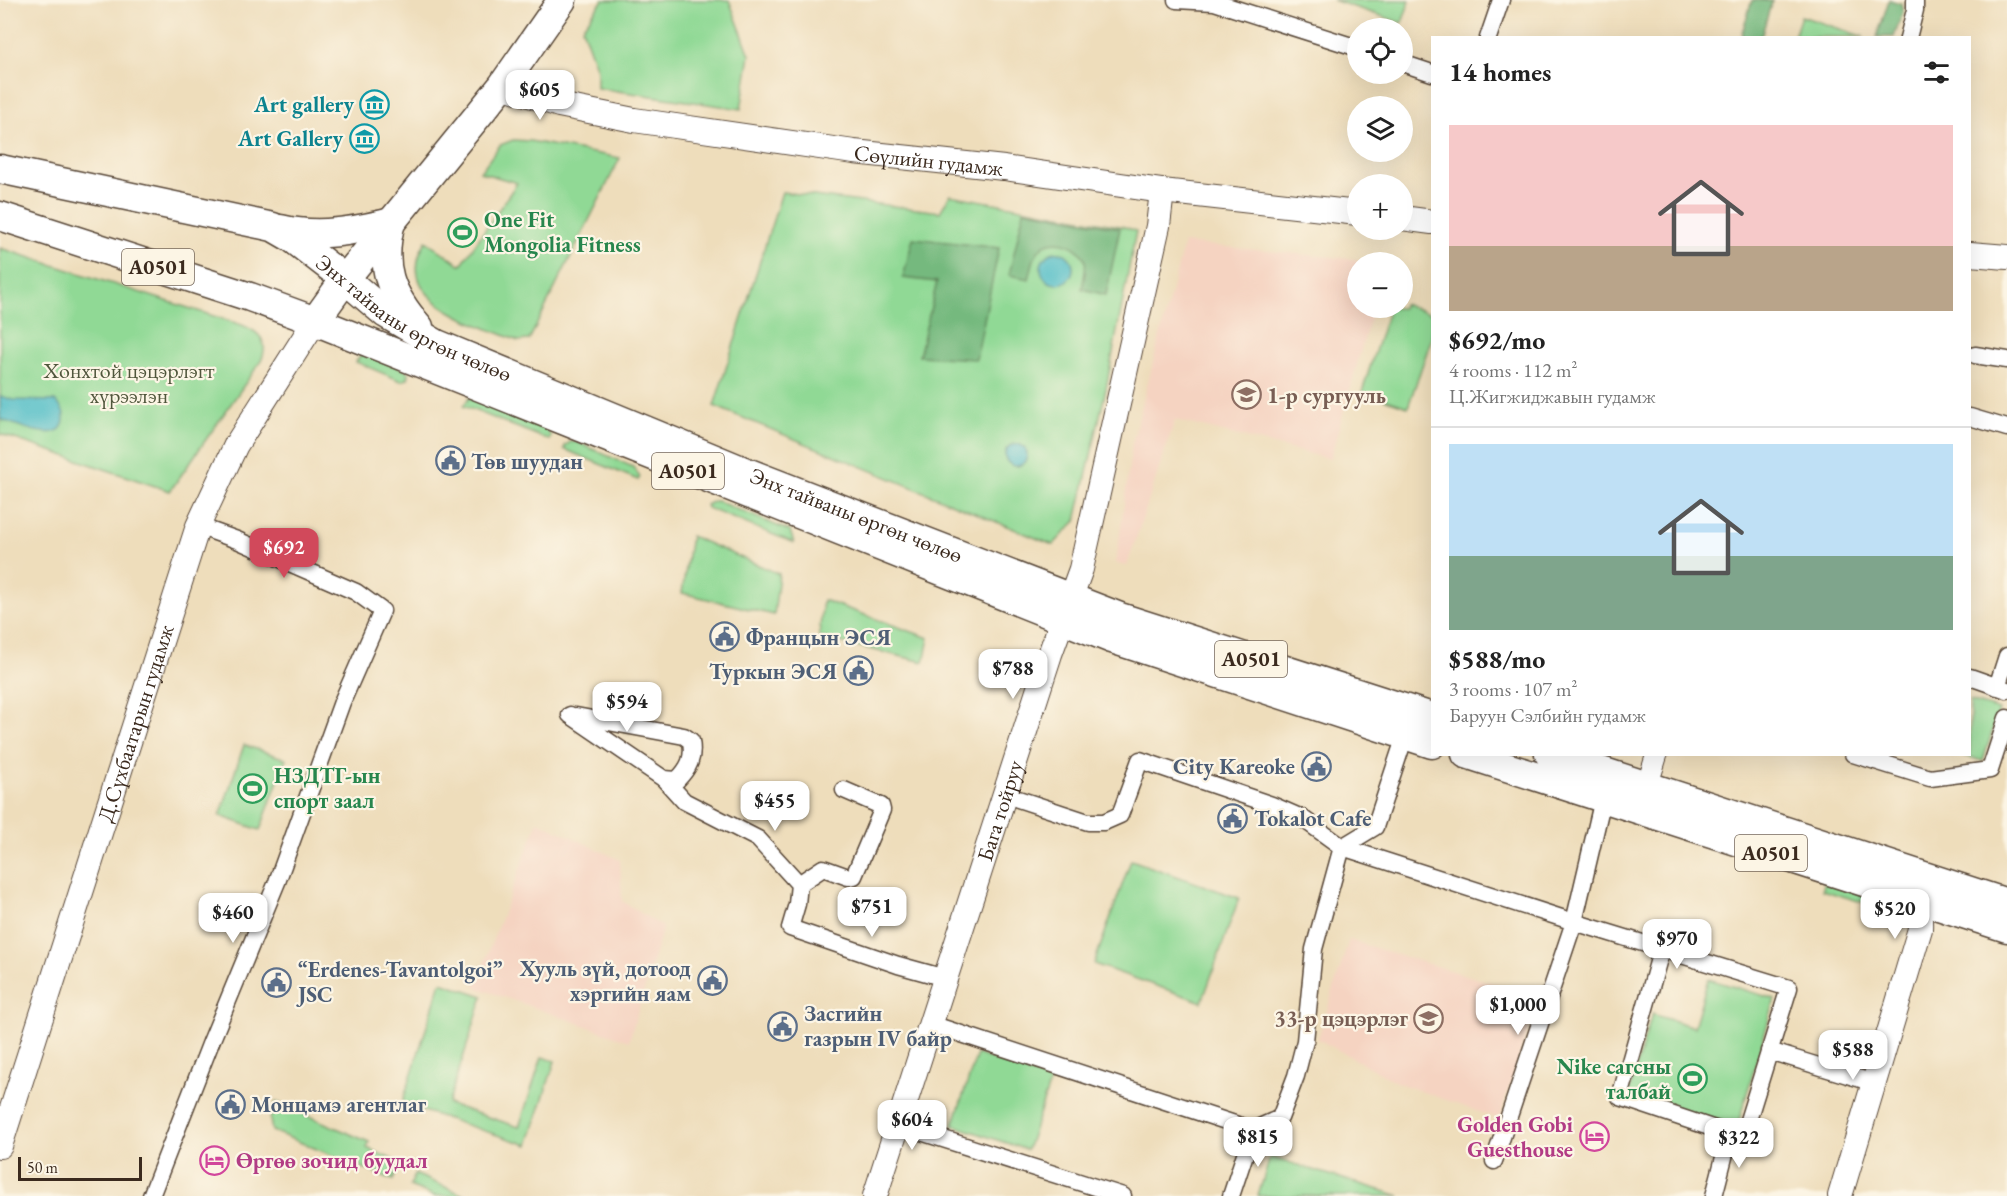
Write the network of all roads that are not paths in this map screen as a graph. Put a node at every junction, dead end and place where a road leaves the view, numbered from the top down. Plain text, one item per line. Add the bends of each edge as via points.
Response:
1 (562, 0) edge
2 (1176, 0) edge
3 (1502, 0) edge
4 (1915, 0) edge
5 (1214, 1) edge
6 (1489, 36) edge
7 (1909, 36) edge
8 (1347, 44) edge
9 (1413, 67) edge
10 (1431, 73) edge
11 (502, 86) junction
12 (0, 169) edge
13 (1162, 190) junction
14 (1347, 212) edge
15 (0, 216) edge
16 (1413, 219) edge
17 (391, 222) junction
18 (1431, 222) edge
19 (273, 227) junction
20 (1971, 254) edge
21 (2007, 257) edge
22 (345, 279) junction
23 (315, 321) junction
24 (438, 344) junction
25 (1975, 355) dead end
26 (2007, 360) edge
27 (1971, 417) edge
28 (2007, 428) edge
29 (198, 526) junction
30 (1066, 609) junction
31 (2007, 656) edge
32 (1971, 678) edge
33 (2002, 688) edge
34 (1431, 717) edge
35 (2007, 718) edge
36 (1406, 736) junction
37 (1431, 744) edge
38 (1472, 756) edge
39 (1555, 756) edge
40 (1657, 756) edge
41 (1859, 756) edge
42 (664, 779) junction
43 (1647, 786) junction
44 (844, 790) dead end
45 (1005, 795) junction
46 (1604, 799) junction
47 (1342, 847) junction
48 (799, 884) junction
49 (1906, 896) junction
50 (2003, 900) edge
51 (1574, 921) junction
52 (2007, 928) edge
53 (1662, 948) junction
54 (945, 978) junction
55 (931, 1024) junction
56 (1769, 1051) junction
57 (1874, 1083) junction
58 (899, 1125) junction
59 (1253, 1130) junction
60 (1730, 1134) junction
61 (0, 1146) edge
62 (1494, 1161) dead end
63 (151, 1196) edge
64 (875, 1196) edge
65 (1123, 1196) edge
66 (1231, 1196) edge
67 (1714, 1196) edge
68 (1840, 1196) edge

1 - 11 highway
2 - 5 street
3 - 6 street
4 - 7 street
5 - 8 street
9 - 10 street
11 - 13 main road, Сөүлийн гудамж via 559,105 634,120
11 - 17 highway
12 - 19 highway, Энх тайваны өргөн чөлөө / A0501
13 - 14 main road, Сөүлийн гудамж
13 - 30 main road, Бага тойруу via 1158,226 1081,569
15 - 23 highway, Энх тайваны өргөн чөлөө / A0501
16 - 18 main road
17 - 19 highway via 331,234
17 - 22 highway
17 - 24 highway via 386,255 392,287 409,315
19 - 22 highway, Энх тайваны өргөн чөлөө / A0501
20 - 21 main road
22 - 23 highway
22 - 24 highway, Энх тайваны өргөн чөлөө / A0501 via 386,314
23 - 29 main road, Д.Сүхбаатарын гудамж via 236,445
23 - 30 highway, Энх тайваны өргөн чөлөө / A0501
24 - 30 highway, Энх тайваны өргөн чөлөө / A0501
25 - 26 street
27 - 28 street
29 - 61 main road, Д.Сүхбаатарын гудамж
29 - 63 street via 356,592 382,610 342,702 277,882
30 - 34 highway, Энх тайваны өргөн чөлөө / A0501 via 1120,617
30 - 36 highway, Энх тайваны өргөн чөлөө / A0501 via 1112,639
30 - 45 main road, Бага тойруу
31 - 33 street
32 - 33 street
35 - 41 street via 1990,770 1930,778
36 - 37 highway, Энх тайваны өргөн чөлөө / A0501
36 - 47 street via 1375,827
38 - 46 highway, A0501
39 - 43 highway, A0501
40 - 43 street
42 - 42 street via 677,780 685,773 693,755 691,741 684,736 570,715
42 - 48 street via 684,801 758,839
43 - 50 highway, A0501
44 - 48 street via 881,806 882,810 854,876 823,868
45 - 47 street via 1088,822 1104,822 1120,815 1140,760 1272,805 1302,818
45 - 54 main road, Бага тойруу
46 - 49 highway, A0501
46 - 51 street
47 - 51 street
47 - 59 street via 1314,949 1305,1041 1296,1076 1280,1118
48 - 54 street via 790,928
49 - 52 highway, A0501
49 - 57 main road via 1918,908 1920,929
51 - 53 street
51 - 62 street
53 - 56 street via 1789,988
53 - 60 street via 1620,1097
54 - 55 main road, Бага тойруу
55 - 58 main road
55 - 59 street
56 - 57 street
56 - 60 street via 1745,1130
57 - 68 main road
58 - 64 main road
58 - 65 street
59 - 66 street
60 - 67 street

